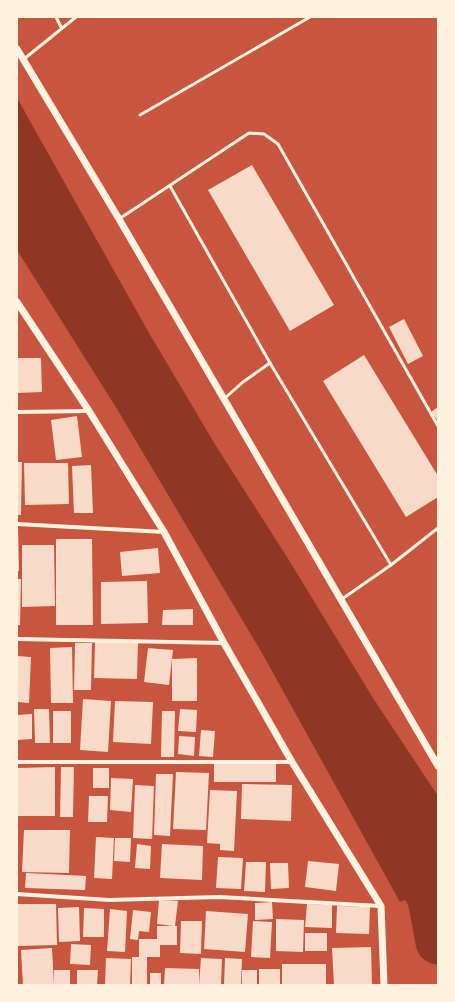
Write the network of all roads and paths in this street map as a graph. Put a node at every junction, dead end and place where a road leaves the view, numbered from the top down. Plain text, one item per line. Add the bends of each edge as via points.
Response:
1 (56, 17) edge
2 (76, 17) edge
3 (310, 17) edge
4 (61, 27) junction
5 (17, 49) edge
6 (23, 59) junction
7 (140, 115) dead end
8 (170, 186) junction
9 (119, 219) junction
10 (17, 302) edge
11 (270, 363) junction
12 (224, 398) junction
13 (89, 411) junction
14 (17, 412) edge
15 (438, 426) edge
16 (17, 524) edge
17 (438, 528) edge
18 (164, 532) junction
19 (391, 565) junction
20 (342, 600) junction
21 (17, 639) edge
22 (224, 643) junction
23 (17, 762) edge
24 (292, 762) junction
25 (438, 766) edge
26 (17, 894) edge
27 (381, 906) junction
28 (384, 985) edge

1 - 4 lane
2 - 4 lane
3 - 7 lane
4 - 6 lane
5 - 6 street
6 - 9 street
8 - 9 lane
8 - 11 lane
8 - 15 lane via 249,133 264,134 278,144
9 - 12 street
10 - 13 street
11 - 12 lane
11 - 19 lane
12 - 20 street
13 - 14 street
13 - 18 street
16 - 18 street
17 - 19 lane
18 - 22 street
19 - 20 lane
20 - 25 street
21 - 22 street
22 - 24 street
23 - 24 street
24 - 27 street
26 - 27 street via 109,900 219,897
27 - 28 street

